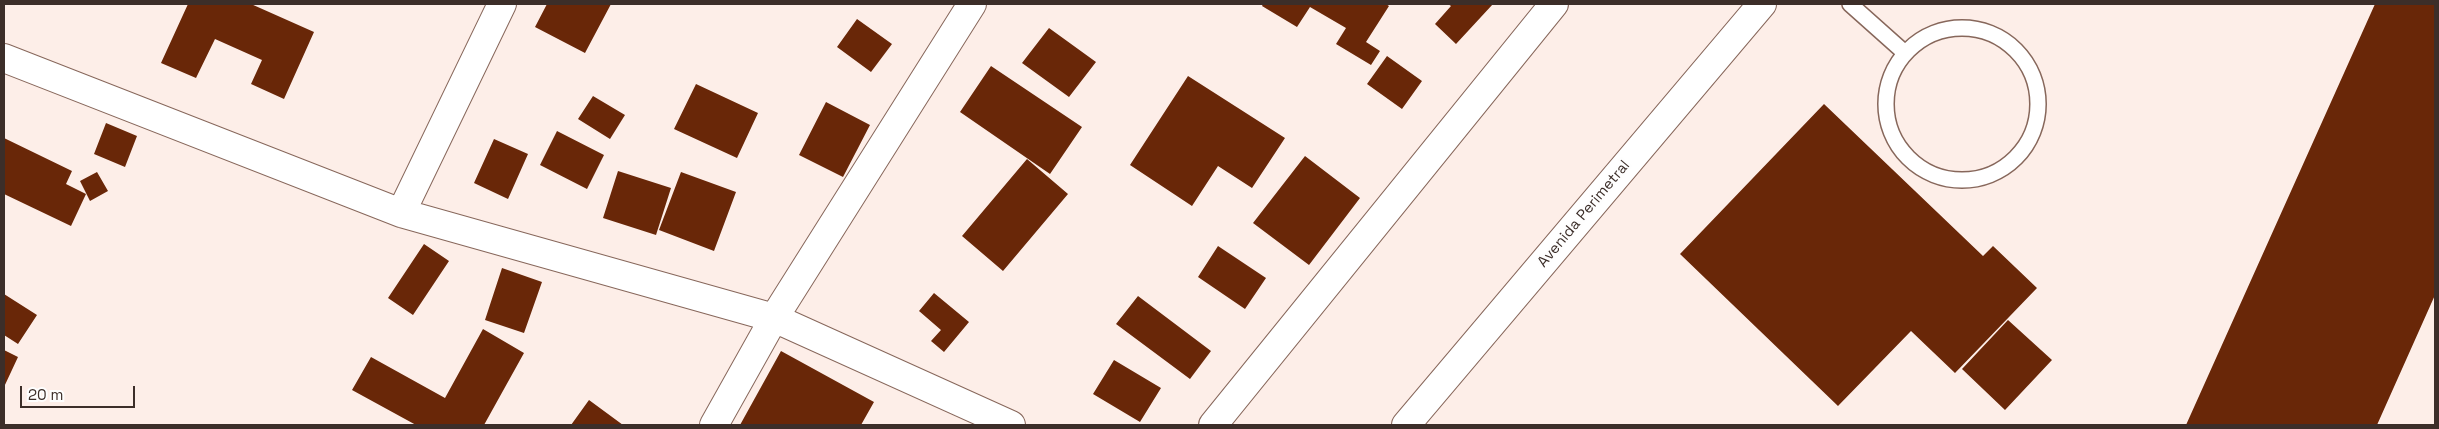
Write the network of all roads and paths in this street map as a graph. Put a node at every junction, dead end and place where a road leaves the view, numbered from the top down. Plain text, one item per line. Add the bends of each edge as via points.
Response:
1 (502, 4) edge
2 (972, 4) edge
3 (1554, 4) edge
4 (1762, 4) edge
5 (1850, 4) edge
6 (1906, 54) junction
7 (4, 58) edge
8 (400, 213) junction
9 (774, 318) junction
10 (714, 425) edge
11 (1011, 425) edge
12 (1213, 425) edge
13 (1406, 425) edge

1 - 8 street
2 - 9 street
3 - 12 street
4 - 13 street, Avenida Perimetral
5 - 6 lane
6 - 6 lane via 1889,82 1885,101 1888,124 1898,145 1913,163 1932,175 1955,180 1978,178 1999,170 2017,156 2030,138 2038,97 2033,76 2023,57 2008,42 1989,32 1969,27 1947,29 1928,36
7 - 8 street
8 - 9 street
9 - 10 street
9 - 11 street

